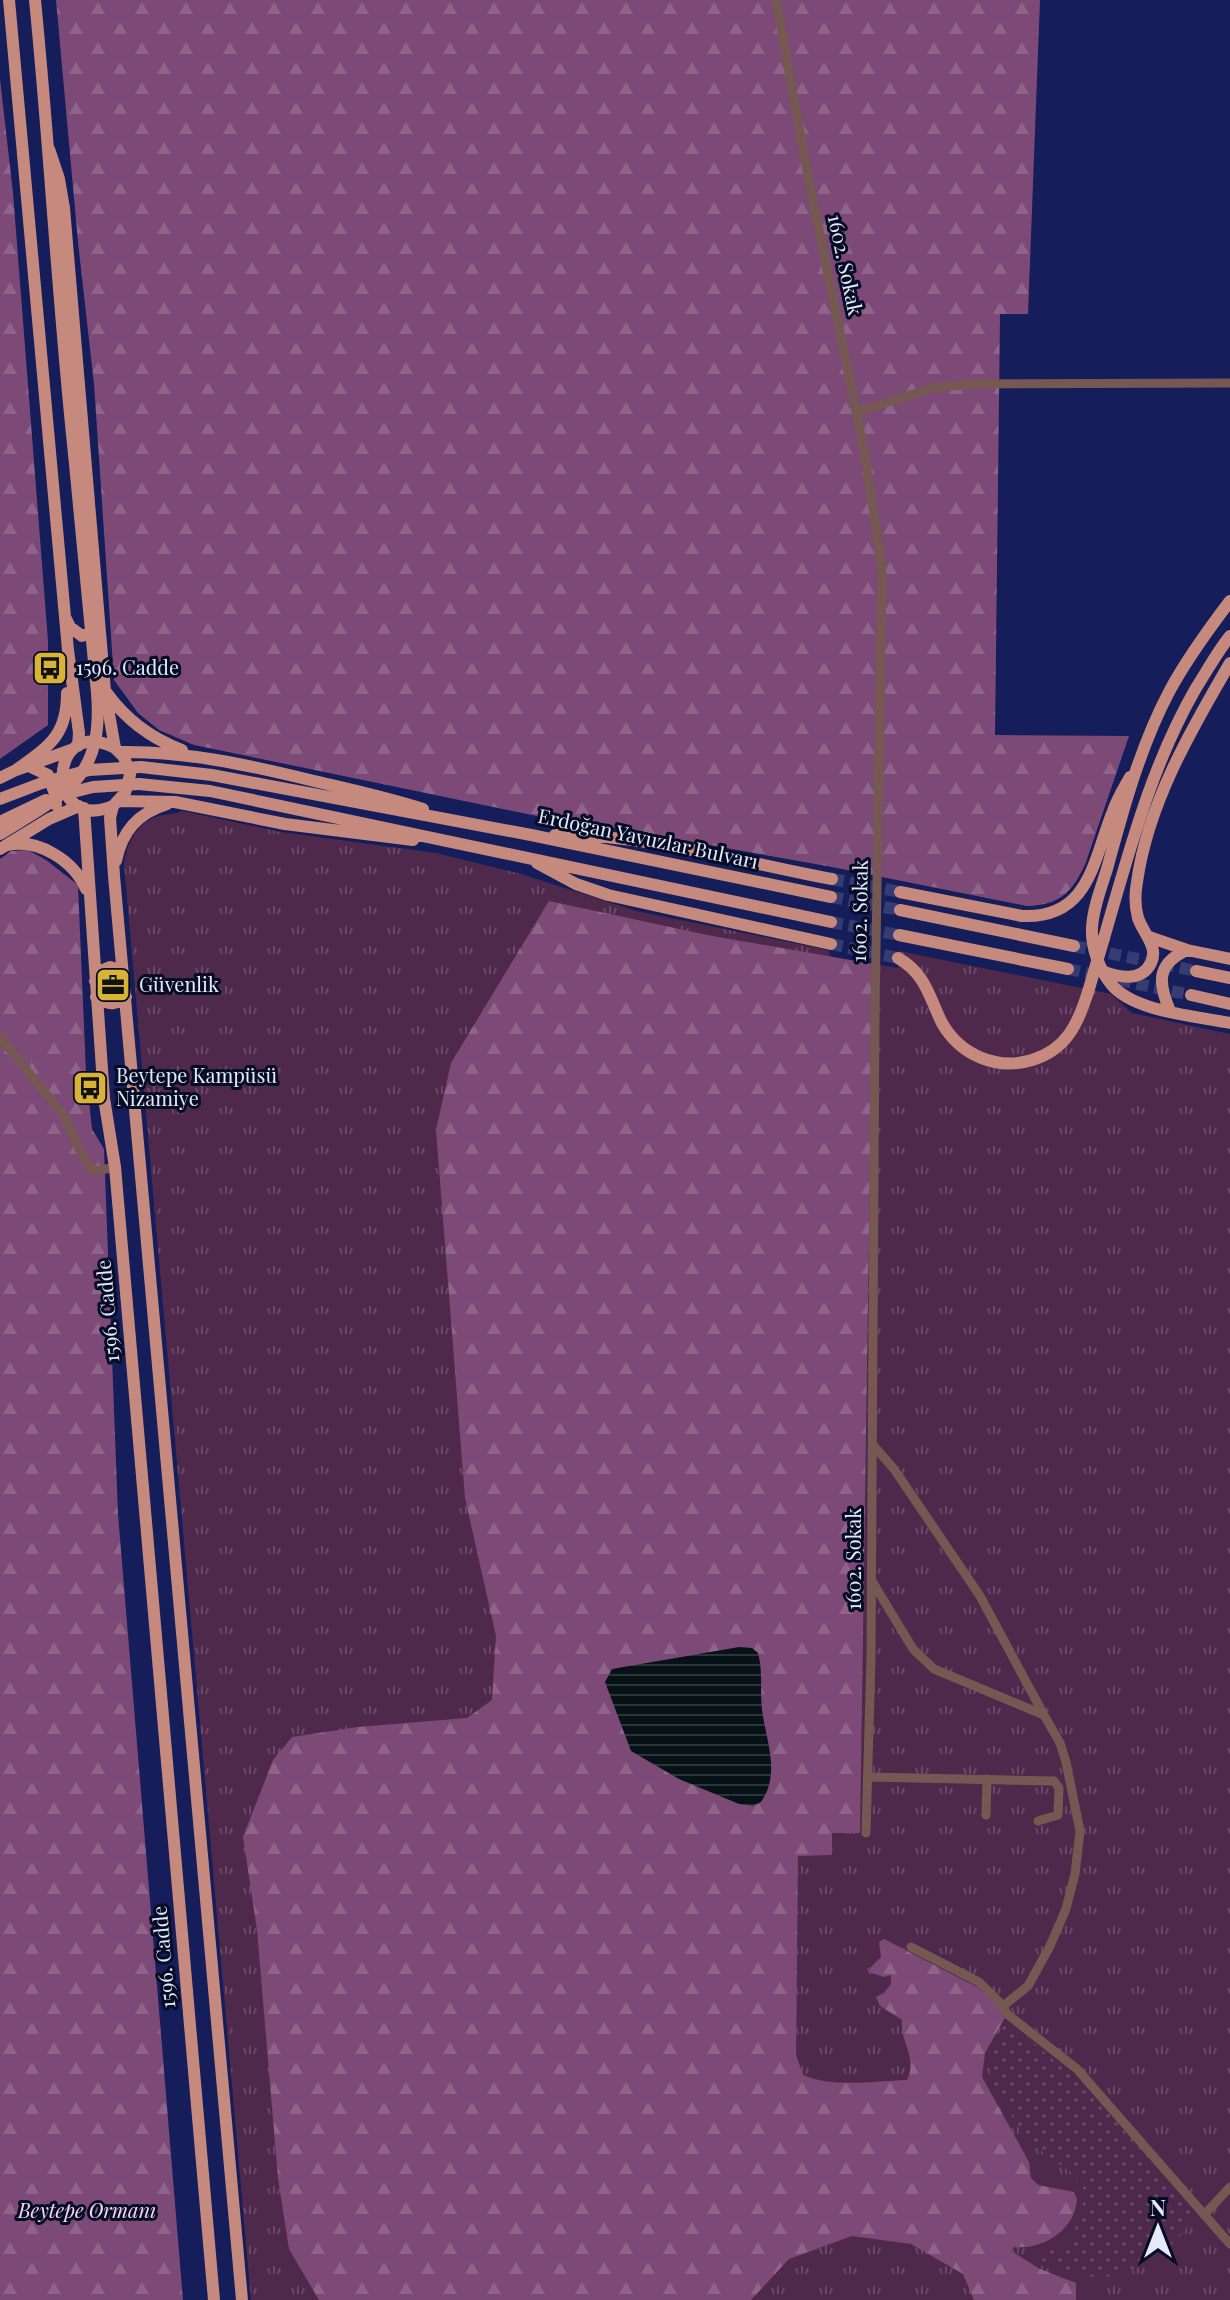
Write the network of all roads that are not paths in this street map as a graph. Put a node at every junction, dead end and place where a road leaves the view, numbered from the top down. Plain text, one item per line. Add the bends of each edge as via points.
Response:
1 (9, 0) edge
2 (35, 0) edge
3 (776, 0) edge
4 (49, 149) junction
5 (1230, 383) edge
6 (857, 412) junction
7 (1230, 601) edge
8 (100, 613) junction
9 (65, 616) junction
10 (1230, 636) edge
11 (68, 650) junction
12 (1230, 663) edge
13 (105, 691) junction
14 (76, 748) junction
15 (118, 750) junction
16 (1144, 753) junction
17 (204, 758) junction
18 (22, 768) junction
19 (0, 778) edge
20 (0, 799) edge
21 (175, 802) junction
22 (116, 803) junction
23 (81, 807) junction
24 (49, 819) junction
25 (456, 821) junction
26 (0, 822) edge
27 (531, 835) junction
28 (3, 843) edge
29 (460, 843) junction
30 (527, 857) junction
31 (114, 876) junction
32 (832, 879) tunnel mouth
33 (900, 892) tunnel mouth
34 (89, 896) junction
35 (831, 897) tunnel mouth
36 (900, 910) tunnel mouth
37 (831, 922) tunnel mouth
38 (899, 935) tunnel mouth
39 (1098, 937) junction
40 (1149, 937) junction
41 (831, 944) tunnel mouth
42 (1074, 946) tunnel mouth
43 (1187, 950) junction
44 (898, 958) tunnel mouth
45 (1230, 959) edge
46 (1068, 969) tunnel mouth
47 (1102, 971) junction
48 (1196, 971) tunnel mouth
49 (124, 977) junction
50 (1230, 978) edge
51 (95, 981) junction
52 (1191, 995) tunnel mouth
53 (96, 997) junction
54 (126, 997) junction
55 (1230, 1004) edge
56 (1170, 1011) junction
57 (1230, 1023) edge
58 (0, 1037) edge
59 (115, 1167) junction
60 (873, 1445) junction
61 (872, 1581) junction
62 (1044, 1715) junction
63 (868, 1777) junction
64 (987, 1779) junction
65 (986, 1815) dead end
66 (1038, 1821) dead end
67 (866, 1833) dead end
68 (911, 1947) dead end
69 (1003, 2006) junction
70 (1230, 2187) edge
71 (1204, 2215) junction
72 (1230, 2244) edge
73 (214, 2300) edge
74 (242, 2300) edge

1 - 9 main road, 1596. Cadde
2 - 4 main road
3 - 6 street, 1602. Sokak
4 - 8 main road via 64,208
4 - 28 main road, bridge via 99,717 80,775
5 - 6 street via 959,385 932,388
6 - 60 street, 1602. Sokak via 877,531 882,601
7 - 16 main road via 1170,690
8 - 9 main road via 90,633 82,636
8 - 13 main road
9 - 11 main road, 1596. Cadde
10 - 39 main road via 1158,764
11 - 14 main road, 1596. Cadde via 79,733
11 - 18 main road via 65,723 46,749
12 - 40 main road via 1180,754 1144,850 1136,906
13 - 15 main road
13 - 17 main road via 144,731
14 - 15 main road via 98,741
14 - 18 main road
14 - 23 main road, 1596. Cadde via 63,764 62,783
15 - 17 main road, Erdoğan Yavuzlar Bulvarı
15 - 22 main road via 130,775
16 - 33 main road via 1116,802 1084,887 1062,909 1022,916
16 - 39 main road via 1095,911
17 - 25 main road, Erdoğan Yavuzlar Bulvarı via 371,794
18 - 19 main road
18 - 24 main road via 48,775 56,805
20 - 25 main road, Erdoğan Yavuzlar Bulvarı, bridge via 89,770 141,767 212,775
21 - 22 main road
21 - 29 main road via 323,830
21 - 31 main road via 150,810 129,828
22 - 23 main road via 98,810
22 - 31 main road via 110,818
23 - 24 main road
23 - 34 main road, 1596. Cadde
24 - 28 main road
25 - 27 main road, Erdoğan Yavuzlar Bulvarı
26 - 29 main road, bridge via 46,800 93,787 139,784 201,790
27 - 32 main road via 645,840
27 - 35 main road, Erdoğan Yavuzlar Bulvarı
28 - 34 main road via 30,843 50,853 74,870
29 - 30 main road
30 - 37 main road
30 - 41 main road via 608,895
31 - 49 main road
34 - 51 main road, 1596. Cadde
36 - 42 main road
38 - 46 main road
39 - 44 main road, bridge via 1088,992 1078,1021 1061,1045 1033,1060 1001,1064 961,1046 941,1020 920,974
39 - 47 main road
40 - 43 main road
40 - 47 main road via 1153,954 1145,971 1126,978
43 - 45 main road
43 - 56 main road via 1168,962 1162,976
47 - 56 main road via 1124,996
48 - 50 main road
49 - 51 main road via 110,967
49 - 54 main road
51 - 53 main road, 1596. Cadde
52 - 55 main road
53 - 54 main road via 109,1004
53 - 59 main road, 1596. Cadde
54 - 74 main road
56 - 57 main road
58 - 59 street via 65,1117 91,1169
59 - 73 main road, 1596. Cadde
60 - 61 street, 1602. Sokak
60 - 62 street via 980,1596
61 - 62 street via 913,1649 934,1669
61 - 63 street, 1602. Sokak
62 - 69 street via 1060,1743 1075,1799 1080,1831 1075,1874 1066,1909 1028,1986
63 - 64 street
63 - 67 street, 1602. Sokak
64 - 65 street
64 - 66 street via 1054,1781 1059,1788 1058,1815
68 - 69 street via 979,1982
69 - 71 street via 1077,2069
70 - 71 street
71 - 72 street

